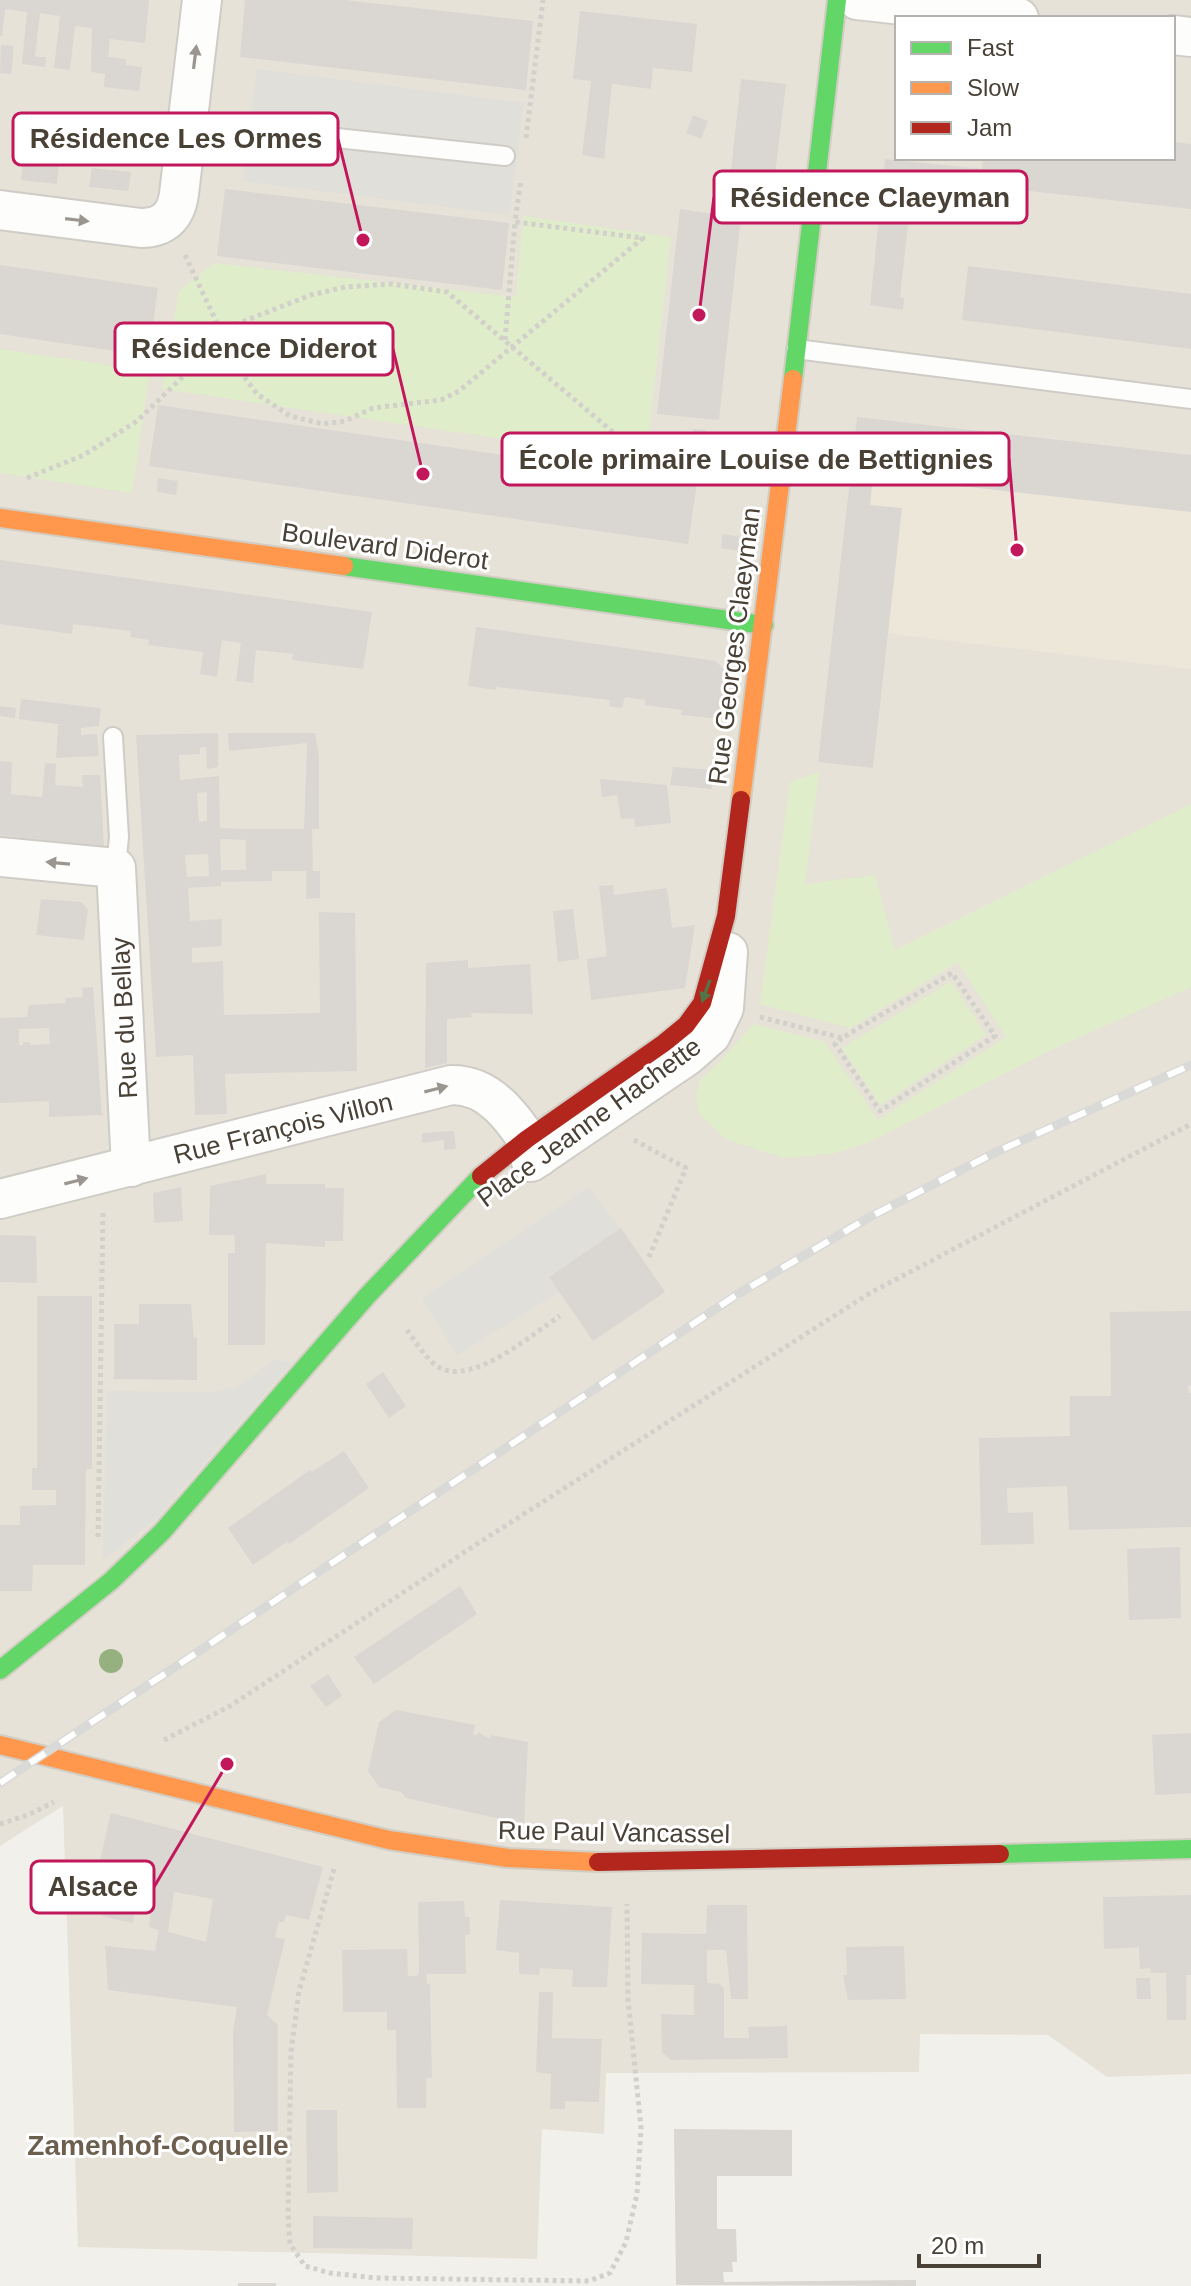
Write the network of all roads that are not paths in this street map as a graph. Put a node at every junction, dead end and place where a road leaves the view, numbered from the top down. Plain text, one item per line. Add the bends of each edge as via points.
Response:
1 (202, 0) edge
2 (837, 0) edge
3 (857, 0) edge
4 (1001, 16) edge
5 (187, 122) junction
6 (505, 156) dead end
7 (0, 210) edge
8 (796, 349) junction
9 (1191, 399) edge
10 (0, 518) edge
11 (764, 625) junction
12 (113, 737) dead end
13 (0, 857) edge
14 (116, 868) junction
15 (726, 916) junction
16 (533, 1148) junction
17 (117, 1171) junction
18 (0, 1199) edge
19 (413, 1250) joint
20 (0, 1670) edge
21 (0, 1745) edge
22 (1191, 1849) edge

5 -> 1 street
2 - 8 street, Rue Georges Claeyman
3 - 4 street
5 - 6 lane
7 -> 5 street via 153,228 168,219 178,201
8 - 9 lane
8 - 11 street, Rue Georges Claeyman
10 - 11 street, Boulevard Diderot
11 - 15 street, Rue Georges Claeyman
12 - 14 lane, Rue du Bellay
14 -> 13 street
14 - 17 street, Rue du Bellay
15 -> 16 street, Place Jeanne Hachette via 702,1003 686,1025
15 - 16 street, Place Jeanne Hachette via 729,966 724,1008 711,1035
17 -> 16 street, Rue François Villon via 451,1085 489,1096
16 - 19 street, Place Jeanne Hachette
18 -> 17 street, Rue François Villon
19 - 20 street, Place Jeanne Hachette via 347,1318 162,1532 97,1593
21 - 22 street, Rue Paul Vancassel via 389,1840 479,1855 628,1863

